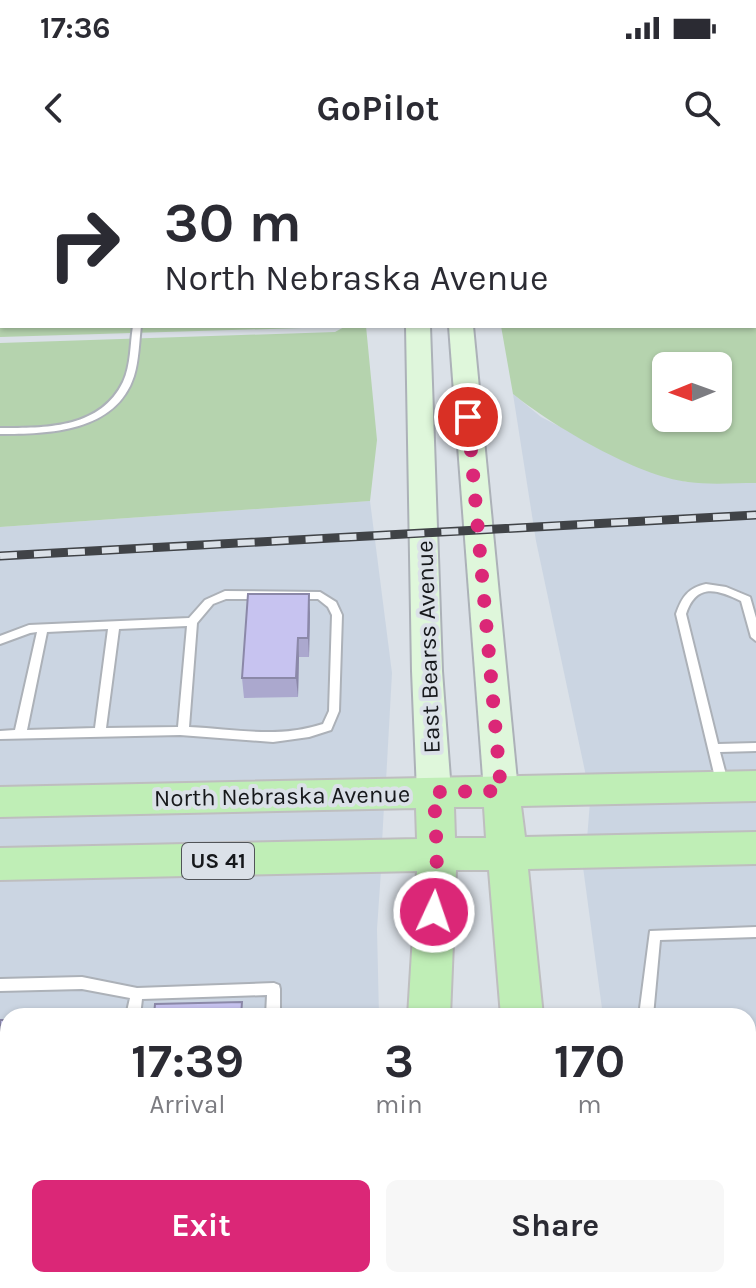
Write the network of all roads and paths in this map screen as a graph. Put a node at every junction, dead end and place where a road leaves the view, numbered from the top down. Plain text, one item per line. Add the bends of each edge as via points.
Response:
1 (137, 328) edge
2 (418, 328) edge
3 (461, 328) edge
4 (0, 431) edge
5 (192, 622) junction
6 (114, 625) junction
7 (43, 628) junction
8 (756, 637) edge
9 (0, 640) edge
10 (183, 731) junction
11 (100, 733) junction
12 (0, 735) edge
13 (20, 735) junction
14 (756, 747) edge
15 (714, 748) junction
16 (740, 786) edge
17 (501, 791) junction
18 (434, 792) junction
19 (0, 802) edge
20 (756, 848) edge
21 (509, 855) junction
22 (437, 856) junction
23 (0, 864) edge
24 (756, 932) edge
25 (0, 985) edge
26 (137, 994) junction
27 (134, 1008) edge
28 (273, 1008) edge
29 (429, 1008) edge
30 (521, 1008) edge
31 (647, 1008) edge

1 - 4 lane via 128,380 102,413 76,426
2 - 18 main road, East Bearss Avenue
3 - 17 main road
5 - 6 lane
5 - 10 lane
5 - 10 lane via 209,602 225,595 320,596 337,615 334,711 327,727 289,739
6 - 7 lane
6 - 11 lane
7 - 9 lane
7 - 13 lane
8 - 15 lane via 746,599 720,589 697,589 684,600 681,614
10 - 11 lane
11 - 13 lane
12 - 13 lane
14 - 15 lane
15 - 16 lane
16 - 17 main road, North Nebraska Avenue
17 - 18 main road, North Nebraska Avenue
17 - 21 main road
18 - 19 main road, North Nebraska Avenue
18 - 22 main road, East Bearss Avenue
20 - 21 main road, US 41
21 - 22 main road, US 41
21 - 30 main road
22 - 23 main road, US 41
22 - 29 main road, East Bearss Avenue
24 - 31 lane via 654,935
25 - 26 lane via 82,983
26 - 27 lane
26 - 28 lane via 274,989

